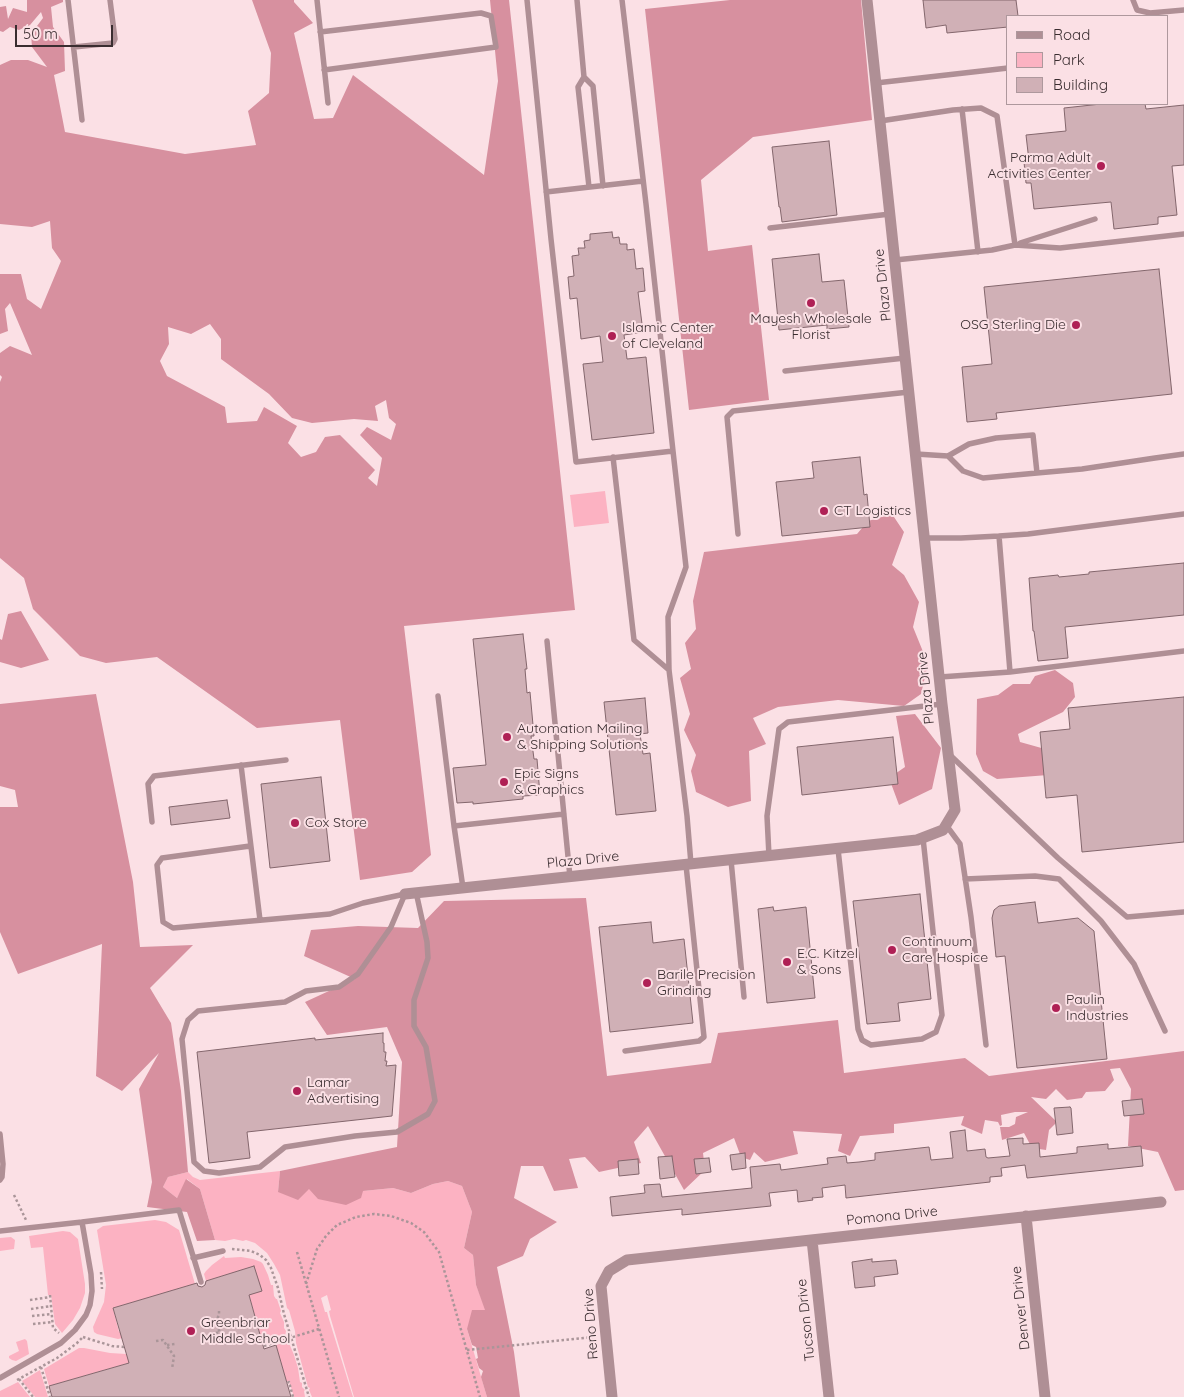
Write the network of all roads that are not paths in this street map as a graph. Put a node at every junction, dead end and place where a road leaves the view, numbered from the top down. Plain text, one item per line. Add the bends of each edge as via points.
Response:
1 (68, 0) edge
2 (110, 0) edge
3 (317, 0) edge
4 (526, 0) edge
5 (577, 0) edge
6 (622, 0) edge
7 (867, 0) edge
8 (1133, 0) edge
9 (1184, 10) edge
10 (320, 32) junction
11 (74, 47) junction
12 (1006, 68) edge
13 (324, 70) junction
14 (584, 77) junction
15 (876, 83) junction
16 (328, 103) dead end
17 (962, 109) junction
18 (82, 120) dead end
19 (880, 121) junction
20 (644, 181) junction
21 (603, 186) junction
22 (589, 187) junction
23 (546, 192) junction
24 (890, 214) junction
25 (1095, 219) dead end
26 (770, 228) dead end
27 (1184, 234) edge
28 (1015, 245) junction
29 (978, 252) junction
30 (895, 260) junction
31 (906, 358) junction
32 (785, 371) dead end
33 (909, 392) junction
34 (673, 451) junction
35 (916, 454) junction
36 (1184, 454) edge
37 (948, 456) junction
38 (613, 458) junction
39 (1037, 473) junction
40 (1184, 514) edge
41 (738, 534) dead end
42 (999, 536) junction
43 (925, 538) junction
44 (547, 640) dead end
45 (1184, 651) edge
46 (669, 670) junction
47 (1010, 672) junction
48 (940, 677) junction
49 (438, 696) dead end
50 (942, 704) junction
51 (949, 754) junction
52 (286, 760) dead end
53 (241, 765) junction
54 (564, 814) junction
55 (152, 822) dead end
56 (946, 825) junction
57 (454, 826) junction
58 (923, 838) junction
59 (250, 846) junction
60 (838, 849) junction
61 (769, 856) junction
62 (730, 860) junction
63 (688, 865) junction
64 (570, 877) junction
65 (965, 879) junction
66 (463, 888) junction
67 (410, 893) junction
68 (1184, 912) edge
69 (260, 920) junction
70 (744, 997) dead end
71 (1165, 1030) dead end
72 (986, 1045) dead end
73 (625, 1051) dead end
74 (0, 1134) edge
75 (0, 1180) edge
76 (1160, 1202) dead end
77 (1026, 1216) junction
78 (82, 1222) junction
79 (0, 1231) edge
80 (812, 1240) junction
81 (223, 1250) road end
82 (193, 1258) junction
83 (627, 1260) joint
84 (201, 1282) dead end
85 (0, 1378) edge
86 (612, 1397) edge
87 (829, 1397) edge
88 (1045, 1397) edge

1 - 11 lane
2 - 11 lane via 113,43
3 - 10 lane
4 - 23 lane
5 - 14 lane
6 - 20 lane
7 - 15 street, Plaza Drive
8 - 9 lane via 1137,10 1150,13
10 - 13 lane
10 - 13 lane via 481,13 491,16 496,46
11 - 18 lane
12 - 15 lane
13 - 16 lane
14 - 21 lane via 593,86
14 - 22 lane via 578,87
15 - 19 street, Plaza Drive
17 - 19 lane
17 - 28 lane via 981,108 997,116
17 - 29 lane
19 - 24 street, Plaza Drive
20 - 21 lane
20 - 34 lane
21 - 22 lane
22 - 23 lane
23 - 38 lane via 576,462
24 - 26 lane
24 - 30 street, Plaza Drive
25 - 28 lane
27 - 28 lane via 1060,248
28 - 29 lane
29 - 30 lane
30 - 31 street, Plaza Drive
31 - 32 lane
31 - 33 street, Plaza Drive
33 - 35 street, Plaza Drive
33 - 41 lane via 733,411 727,417
34 - 38 lane
34 - 46 lane via 686,567 668,617
35 - 37 lane
35 - 43 street, Plaza Drive
36 - 39 lane
37 - 39 lane via 964,471 983,478
37 - 39 lane via 969,444 1033,435
38 - 46 lane via 634,640
40 - 42 lane
42 - 43 lane
42 - 47 lane
43 - 48 street, Plaza Drive
44 - 54 lane
45 - 47 lane
46 - 63 lane via 686,816
47 - 48 lane
48 - 50 street, Plaza Drive
49 - 57 lane
50 - 51 street, Plaza Drive
50 - 61 lane via 788,722 778,729 767,816
51 - 56 street, Plaza Drive via 955,810
51 - 68 lane via 1058,858 1127,918
52 - 53 lane
53 - 55 lane via 154,776 148,784
53 - 59 lane
54 - 57 lane
54 - 64 lane
56 - 58 street, Plaza Drive via 943,830
56 - 65 lane via 960,844
57 - 66 lane
58 - 60 street, Plaza Drive
58 - 60 lane via 942,1015 936,1032 922,1039 871,1045 862,1040 858,1029
59 - 69 lane
59 - 69 lane via 162,858 157,865 163,922 174,928
60 - 61 street, Plaza Drive
61 - 62 street, Plaza Drive
62 - 63 street, Plaza Drive
62 - 70 lane
63 - 64 street, Plaza Drive
63 - 73 lane via 704,1037 699,1041
64 - 66 street, Plaza Drive
65 - 71 lane via 1035,876 1059,879 1101,922 1134,964
65 - 72 lane
66 - 67 street, Plaza Drive
67 - 67 lane via 358,974 339,987 306,991 285,1002 198,1011 188,1020 182,1039 194,1162 204,1171 219,1173 260,1167 285,1147 397,1132 428,1114 434,1101 426,1047 414,1026 414,1000 428,958 427,942
67 - 69 lane via 330,914
74 - 75 lane via 3,1164
76 - 77 street, Pomona Drive
77 - 80 street, Pomona Drive
77 - 88 street, Denver Drive
78 - 79 lane
78 - 82 lane via 179,1210
78 - 85 lane via 92,1274 90,1305 86,1315 61,1343
80 - 83 street, Pomona Drive
80 - 87 street, Tucson Drive
81 - 82 lane
82 - 84 lane
83 - 86 street, Reno Drive via 609,1271 601,1286

